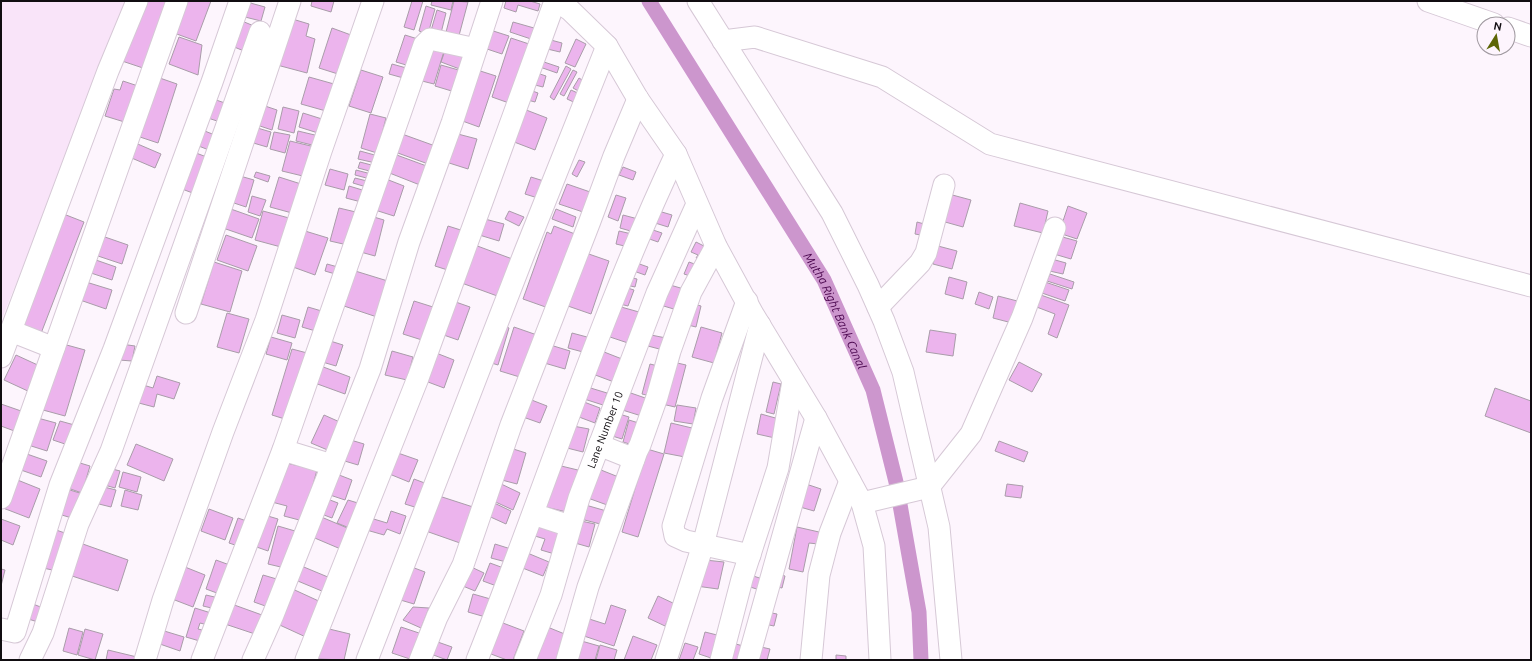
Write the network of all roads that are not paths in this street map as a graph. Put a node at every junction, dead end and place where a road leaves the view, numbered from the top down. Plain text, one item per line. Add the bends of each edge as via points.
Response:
1 (137, 1) edge
2 (177, 1) edge
3 (240, 1) edge
4 (290, 1) edge
5 (373, 1) edge
6 (492, 1) edge
7 (556, 1) edge
8 (698, 1) edge
9 (1428, 1) edge
10 (1476, 18) edge
11 (1516, 31) edge
12 (260, 32) dead end
13 (1531, 36) edge
14 (723, 41) junction
15 (607, 46) junction
16 (476, 49) junction
17 (638, 99) junction
18 (676, 154) junction
19 (944, 186) dead end
20 (697, 204) junction
21 (1055, 228) dead end
22 (716, 246) junction
23 (1531, 286) edge
24 (747, 301) junction
25 (878, 306) junction
26 (186, 313) dead end
27 (760, 325) junction
28 (11, 331) junction
29 (54, 348) junction
30 (1, 357) edge
31 (793, 381) junction
32 (816, 418) junction
33 (599, 445) junction
34 (284, 450) junction
35 (634, 459) junction
36 (332, 465) junction
37 (850, 481) junction
38 (923, 489) junction
39 (1, 498) edge
40 (870, 501) junction
41 (533, 514) junction
42 (570, 526) junction
43 (703, 545) junction
44 (750, 555) junction
45 (1, 629) edge
46 (30, 660) edge
47 (145, 660) edge
48 (202, 660) edge
49 (253, 660) edge
50 (306, 660) edge
51 (367, 660) edge
52 (420, 660) edge
53 (477, 660) edge
54 (525, 660) edge
55 (567, 660) edge
56 (666, 660) edge
57 (721, 660) edge
58 (748, 660) edge
59 (811, 660) edge
60 (880, 660) edge
61 (951, 660) edge

1 - 28 street
2 - 29 street
3 - 45 street via 116,342 60,485 15,632
4 - 26 street
5 - 47 street via 266,320 212,462 163,600
6 - 16 street
7 - 15 street via 570,10
7 - 50 street via 418,378
8 - 14 street
9 - 10 street
11 - 13 street
12 - 46 street via 111,451 78,524 42,633
14 - 23 street via 755,37 882,77 990,144
14 - 25 street via 832,213
15 - 17 street
15 - 51 street
16 - 34 street via 430,39 424,45
16 - 36 street via 370,369
17 - 18 street
17 - 52 street via 511,425 463,565 437,617
18 - 20 street
18 - 41 street via 624,272
19 - 25 street via 926,253
20 - 22 street
20 - 33 street, Lane Number 10 via 657,293
21 - 38 street via 1022,318 978,421 971,434
22 - 24 street
22 - 35 street via 691,292
24 - 27 street
24 - 43 street via 712,398 673,526 675,536
25 - 38 street via 903,372
27 - 31 street
27 - 43 street
28 - 29 street
28 - 30 street
29 - 39 street
31 - 32 street
31 - 44 street via 778,468
32 - 37 street
32 - 58 street
33 - 35 street
33 - 42 street, Lane Number 10
34 - 36 street
34 - 48 street
35 - 55 street via 588,586
36 - 49 street
37 - 40 street
37 - 59 street via 830,533 819,575
38 - 40 street
38 - 61 street via 939,527
40 - 60 street
41 - 42 street
41 - 53 street
42 - 54 street, Lane Number 10 via 551,595
43 - 44 street
43 - 56 street
44 - 57 street

